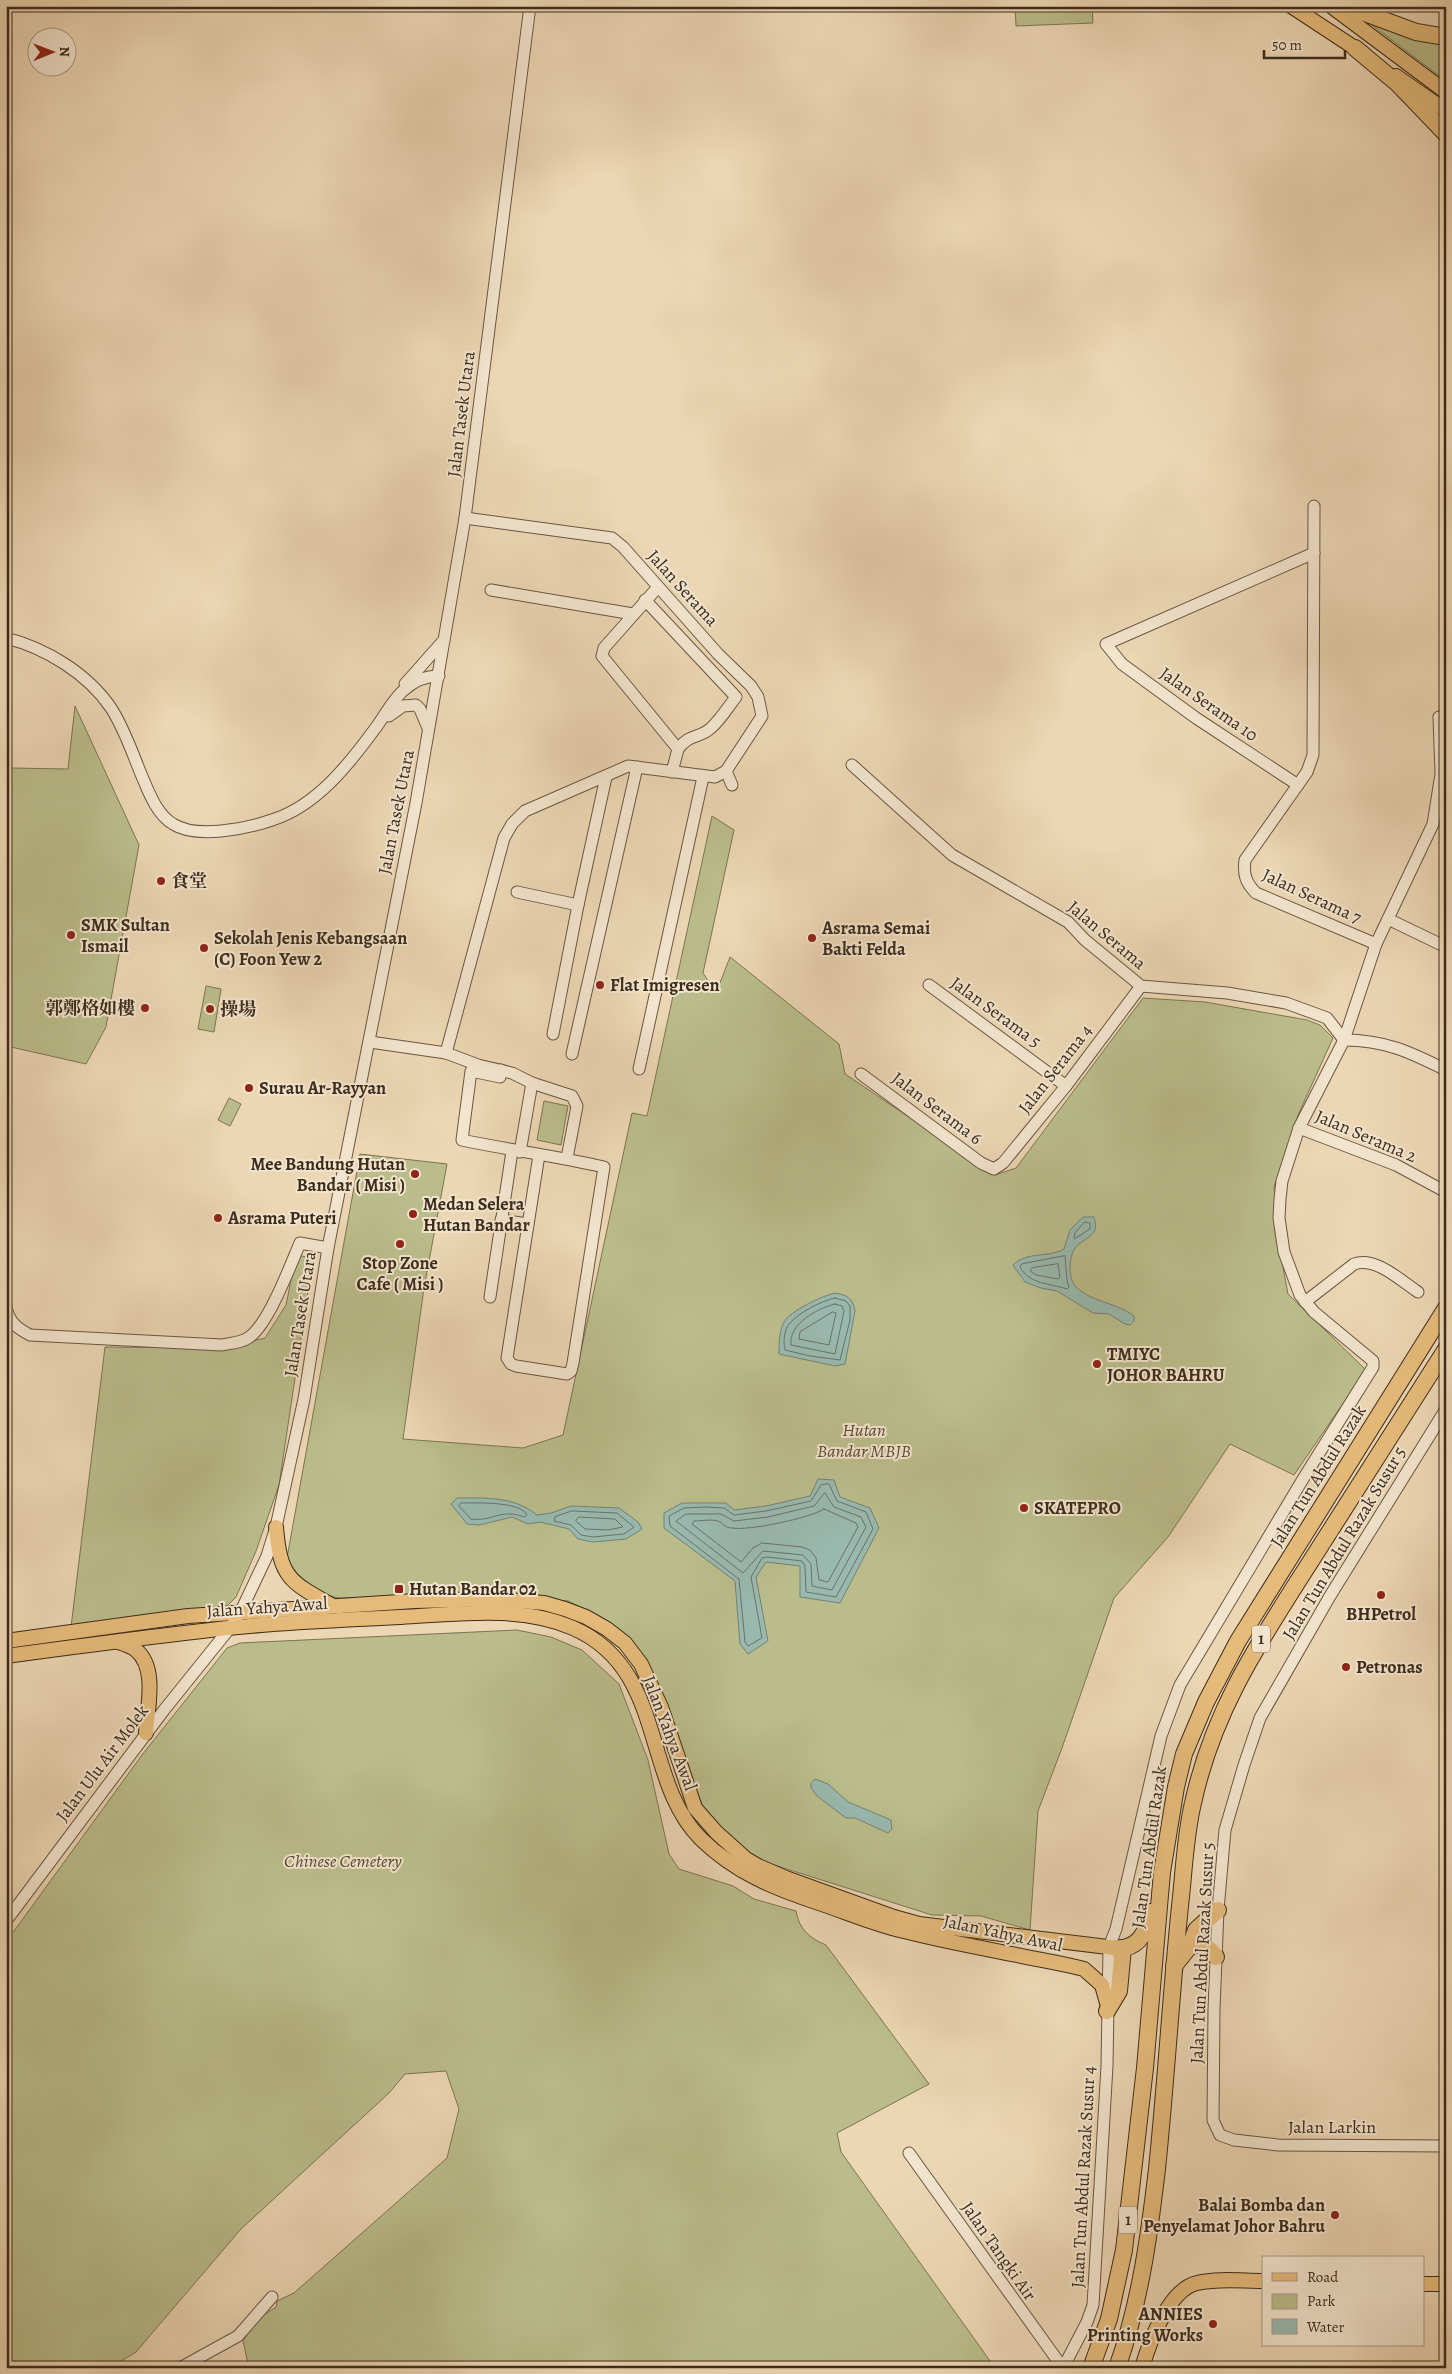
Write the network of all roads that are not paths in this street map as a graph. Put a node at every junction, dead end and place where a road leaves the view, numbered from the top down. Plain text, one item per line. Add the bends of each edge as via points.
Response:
1 (530, 6) edge
2 (1291, 6) edge
3 (1331, 6) edge
4 (1346, 6) edge
5 (1446, 37) edge
6 (1355, 48) junction
7 (1446, 92) edge
8 (1446, 111) edge
9 (1446, 134) edge
10 (1314, 506) dead end
11 (465, 518) junction
12 (1314, 553) junction
13 (491, 590) dead end
14 (651, 594) junction
15 (633, 614) junction
16 (446, 636) junction
17 (9, 641) edge
18 (439, 676) junction
19 (393, 704) junction
20 (1439, 718) dead end
21 (381, 720) junction
22 (429, 730) junction
23 (678, 749) junction
24 (852, 765) dead end
25 (637, 767) junction
26 (673, 768) junction
27 (726, 771) junction
28 (606, 777) junction
29 (703, 778) junction
30 (732, 785) dead end
31 (1298, 785) junction
32 (517, 892) dead end
33 (578, 905) junction
34 (1388, 918) junction
35 (1376, 944) junction
36 (1446, 946) edge
37 (929, 985) dead end
38 (1141, 986) junction
39 (553, 1034) dead end
40 (1344, 1040) junction
41 (370, 1042) junction
42 (446, 1053) junction
43 (572, 1054) dead end
44 (639, 1069) dead end
45 (501, 1070) junction
46 (1446, 1070) edge
47 (861, 1074) dead end
48 (532, 1083) junction
49 (1066, 1086) junction
50 (1299, 1128) junction
51 (516, 1152) junction
52 (538, 1155) junction
53 (567, 1158) junction
54 (992, 1169) joint
55 (1446, 1192) edge
56 (501, 1220) junction
57 (528, 1224) junction
58 (328, 1248) junction
59 (1418, 1292) dead end
60 (490, 1297) dead end
61 (1305, 1302) junction
62 (6, 1308) edge
63 (1446, 1308) edge
64 (1446, 1349) edge
65 (1446, 1409) edge
66 (276, 1527) junction
67 (333, 1606) junction
68 (240, 1613) junction
69 (230, 1628) junction
70 (6, 1641) edge
71 (117, 1642) junction
72 (6, 1656) edge
73 (146, 1733) junction
74 (1162, 1872) junction
75 (1218, 1910) junction
76 (6, 1921) edge
77 (1190, 1946) junction
78 (1116, 1948) junction
79 (1216, 1957) junction
80 (1174, 1966) junction
81 (1107, 2007) junction
82 (1220, 2135) joint
83 (1446, 2146) edge
84 (909, 2153) dead end
85 (1262, 2281) edge
86 (1424, 2284) edge
87 (1446, 2284) edge
88 (272, 2297) dead end
89 (180, 2368) edge
90 (1063, 2368) edge
91 (1091, 2368) edge
92 (1117, 2368) edge
93 (1142, 2368) edge

1 - 11 street, Jalan Tasek Utara
2 - 6 main road
3 - 7 main road
4 - 5 highway via 1416,32
6 - 8 main road
6 - 9 highway via 1397,83
10 - 12 street
11 - 14 street, Jalan Serama via 612,538 623,547
11 - 16 street, Jalan Tasek Utara
12 - 31 street via 1313,755
12 - 31 street, Jalan Serama 10 via 1106,644 1122,664 1196,718
13 - 15 street
14 - 15 street
14 - 23 street via 736,697 710,729 690,736
14 - 27 street, Jalan Serama via 718,654 758,697 762,711 760,721
15 - 23 street via 604,648 602,656
16 - 18 street, Jalan Tasek Utara
16 - 19 street via 397,693
17 - 21 street via 34,646 95,690 111,708 158,809 172,824 186,831 261,824 304,806 343,768
18 - 19 street via 416,682
18 - 22 street, Jalan Tasek Utara
19 - 21 street
20 - 34 street via 1441,774 1433,824
21 - 22 street via 404,706 416,705
22 - 41 street, Jalan Tasek Utara
23 - 26 street
24 - 38 street, Jalan Serama via 952,855 1068,922
25 - 26 street
25 - 28 street via 628,766
25 - 43 street
26 - 29 street
27 - 29 street via 715,777
27 - 30 street
28 - 33 street
28 - 42 street via 526,811 508,831
29 - 44 street
31 - 35 street, Jalan Serama 7 via 1245,860 1243,871 1247,884 1256,894
32 - 33 street
33 - 39 street
34 - 35 street
34 - 36 street
35 - 40 street
37 - 49 street, Jalan Serama 5
38 - 40 street, Jalan Serama via 1227,993 1286,1003 1327,1018
38 - 49 street, Jalan Serama 4
40 - 46 street via 1384,1043
40 - 50 street
41 - 42 street
41 - 58 street, Jalan Tasek Utara
42 - 45 street
45 - 48 street
45 - 51 street via 500,1077 471,1071 462,1140
47 - 54 street, Jalan Serama 6
48 - 51 street
48 - 53 street via 572,1096 577,1103
49 - 54 street, Jalan Serama 4 via 1003,1163
50 - 55 street, Jalan Serama 2 via 1396,1165
50 - 61 street via 1282,1181 1279,1218 1284,1252
51 - 52 street
51 - 56 street
52 - 53 street
52 - 57 street
53 - 57 street via 604,1167 574,1363 569,1373 516,1366 507,1360
56 - 57 street
56 - 60 street
58 - 62 street via 300,1243 262,1327 240,1342 222,1345 30,1335 17,1328
58 - 66 street, Jalan Tasek Utara via 304,1399
59 - 61 street via 1371,1262 1362,1261
61 - 78 street via 1373,1361 1374,1368 1303,1479 1180,1685 1161,1736 1116,1929
63 - 74 highway, Jalan Tun Abdul Razak / 1 via 1238,1641 1206,1702 1179,1772
64 - 80 highway, Jalan Tun Abdul Razak / 1 via 1256,1648 1217,1721 1192,1806
65 - 75 street, Jalan Tun Abdul Razak Susur 5 via 1330,1596 1260,1718 1226,1830
66 - 67 main road via 279,1555 291,1580
66 - 68 street, Jalan Tasek Utara via 267,1556
67 - 68 main road, Jalan Yahya Awal
67 - 78 main road, Jalan Yahya Awal via 496,1600 544,1603 586,1617 625,1644 640,1664 661,1707 695,1808 746,1859 786,1878 919,1924
68 - 69 street, Jalan Ulu Air Molek
68 - 70 main road, Jalan Yahya Awal via 188,1616
69 - 71 main road, Jalan Yahya Awal
69 - 73 street, Jalan Ulu Air Molek
69 - 81 main road, Jalan Yahya Awal via 528,1614 574,1628 604,1645 627,1672 647,1715 682,1815 699,1838 727,1862 770,1886 905,1932 1084,1970 1102,1985
71 - 72 main road, Jalan Yahya Awal
71 - 73 main road via 137,1650 147,1667
73 - 76 street, Jalan Ulu Air Molek
74 - 78 highway via 1148,1928 1139,1941
74 - 91 highway, Jalan Tun Abdul Razak / 1 via 1127,2227 1116,2294
75 - 77 highway via 1196,1930
75 - 79 street, Jalan Tun Abdul Razak Susur 5
77 - 79 highway via 1206,1947
77 - 80 highway
78 - 81 highway via 1118,1991
79 - 82 street, Jalan Tun Abdul Razak Susur 5 via 1213,2120
80 - 92 highway, Jalan Tun Abdul Razak / 1 via 1166,2084 1149,2231 1139,2296
81 - 90 street, Jalan Tun Abdul Razak Susur 4 via 1095,2291 1087,2322
82 - 83 street, Jalan Larkin via 1234,2140 1278,2145
84 - 90 street, Jalan Tangki Air
85 - 93 main road via 1202,2282 1188,2287 1160,2322
86 - 87 main road
88 - 89 street via 238,2336

